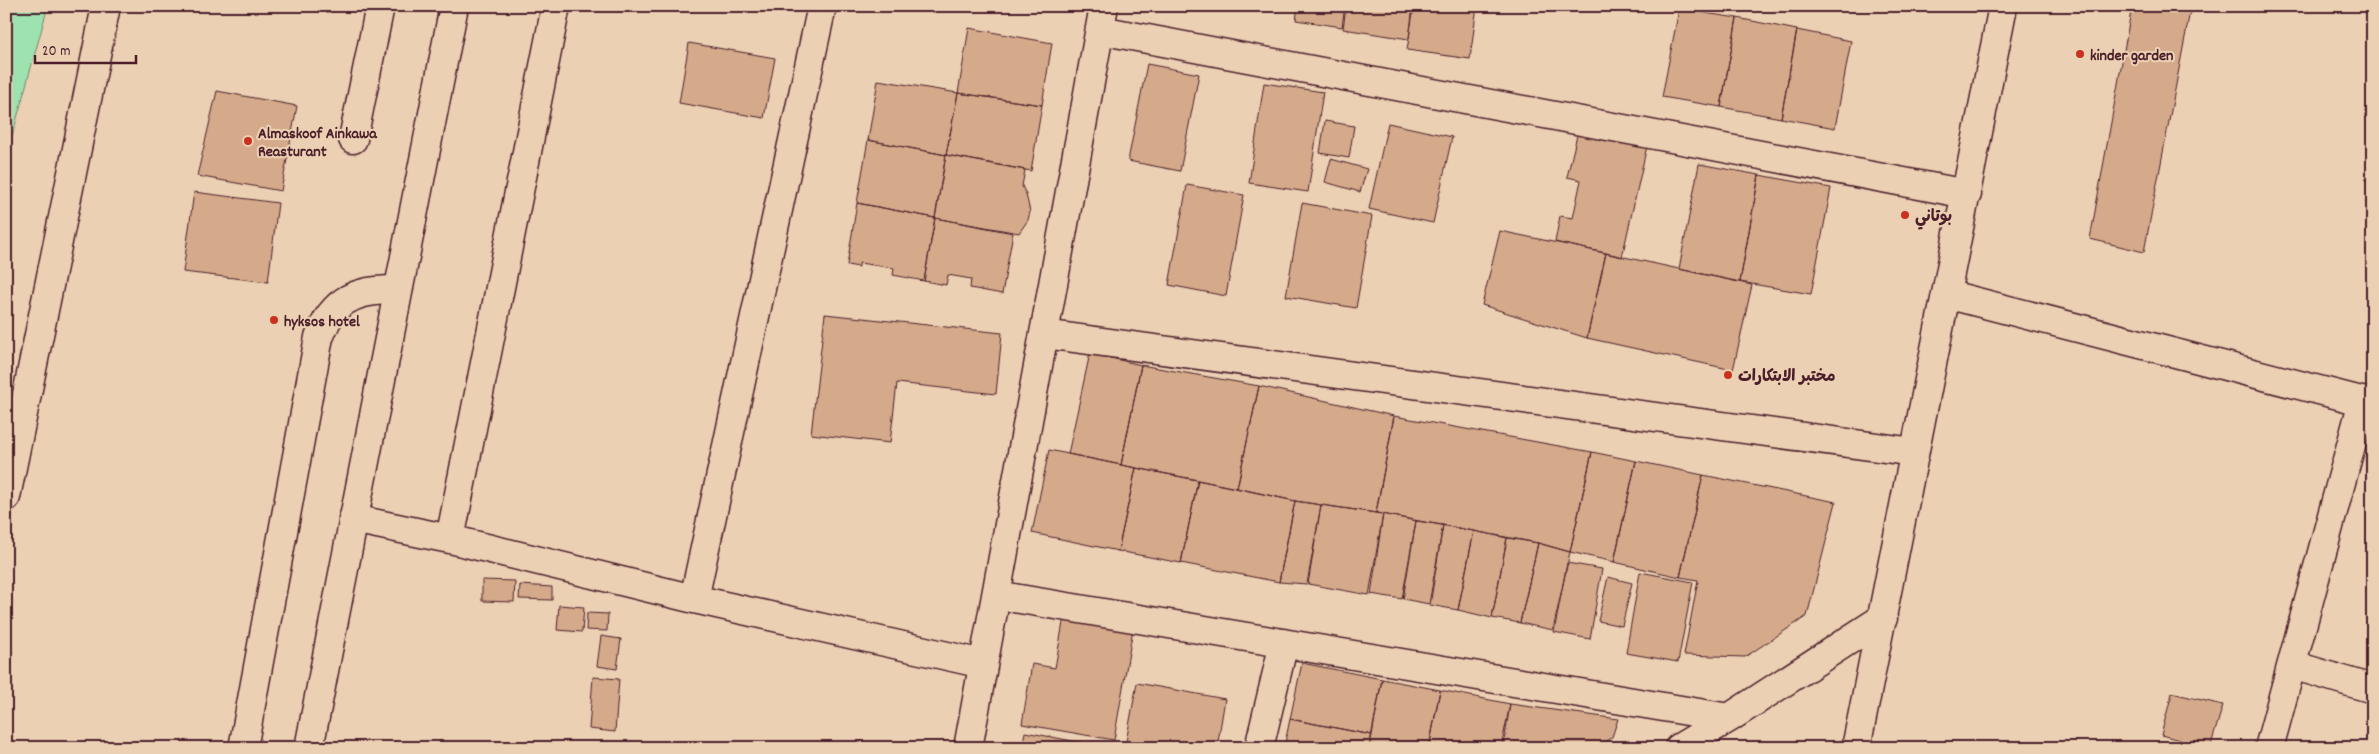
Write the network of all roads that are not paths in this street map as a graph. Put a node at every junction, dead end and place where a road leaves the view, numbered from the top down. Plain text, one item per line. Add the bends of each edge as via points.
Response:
1 (106, 6) edge
2 (380, 6) edge
3 (454, 6) edge
4 (556, 6) edge
5 (822, 6) edge
6 (2003, 6) edge
7 (1102, 18) edge
8 (353, 140) dead end
9 (1967, 194) junction
10 (397, 290) junction
11 (1946, 294) junction
12 (1044, 334) junction
13 (2368, 402) edge
14 (1914, 452) junction
15 (6, 497) edge
16 (353, 519) junction
17 (450, 539) junction
18 (996, 596) junction
19 (694, 599) junction
20 (1883, 618) junction
21 (1284, 643) junction
22 (983, 664) junction
23 (2292, 666) junction
24 (2373, 689) edge
25 (1730, 718) junction
26 (243, 748) edge
27 (309, 748) edge
28 (968, 748) edge
29 (1259, 748) edge
30 (1679, 748) edge
31 (1856, 748) edge
32 (2269, 748) edge

1 - 15 street
2 - 8 street
3 - 10 street
4 - 17 street
5 - 19 street
6 - 9 street
7 - 9 street
7 - 12 street
9 - 11 street
10 - 16 street
10 - 26 street via 373,290 350,298 332,313 319,337
11 - 13 street
11 - 14 street
12 - 14 street
12 - 18 street
13 - 23 street
14 - 20 street
16 - 17 street
16 - 27 street
17 - 19 street
18 - 21 street
18 - 22 street
19 - 22 street
20 - 25 street
20 - 31 street
21 - 25 street
21 - 29 street
22 - 28 street
23 - 24 street
23 - 32 street
25 - 30 street

